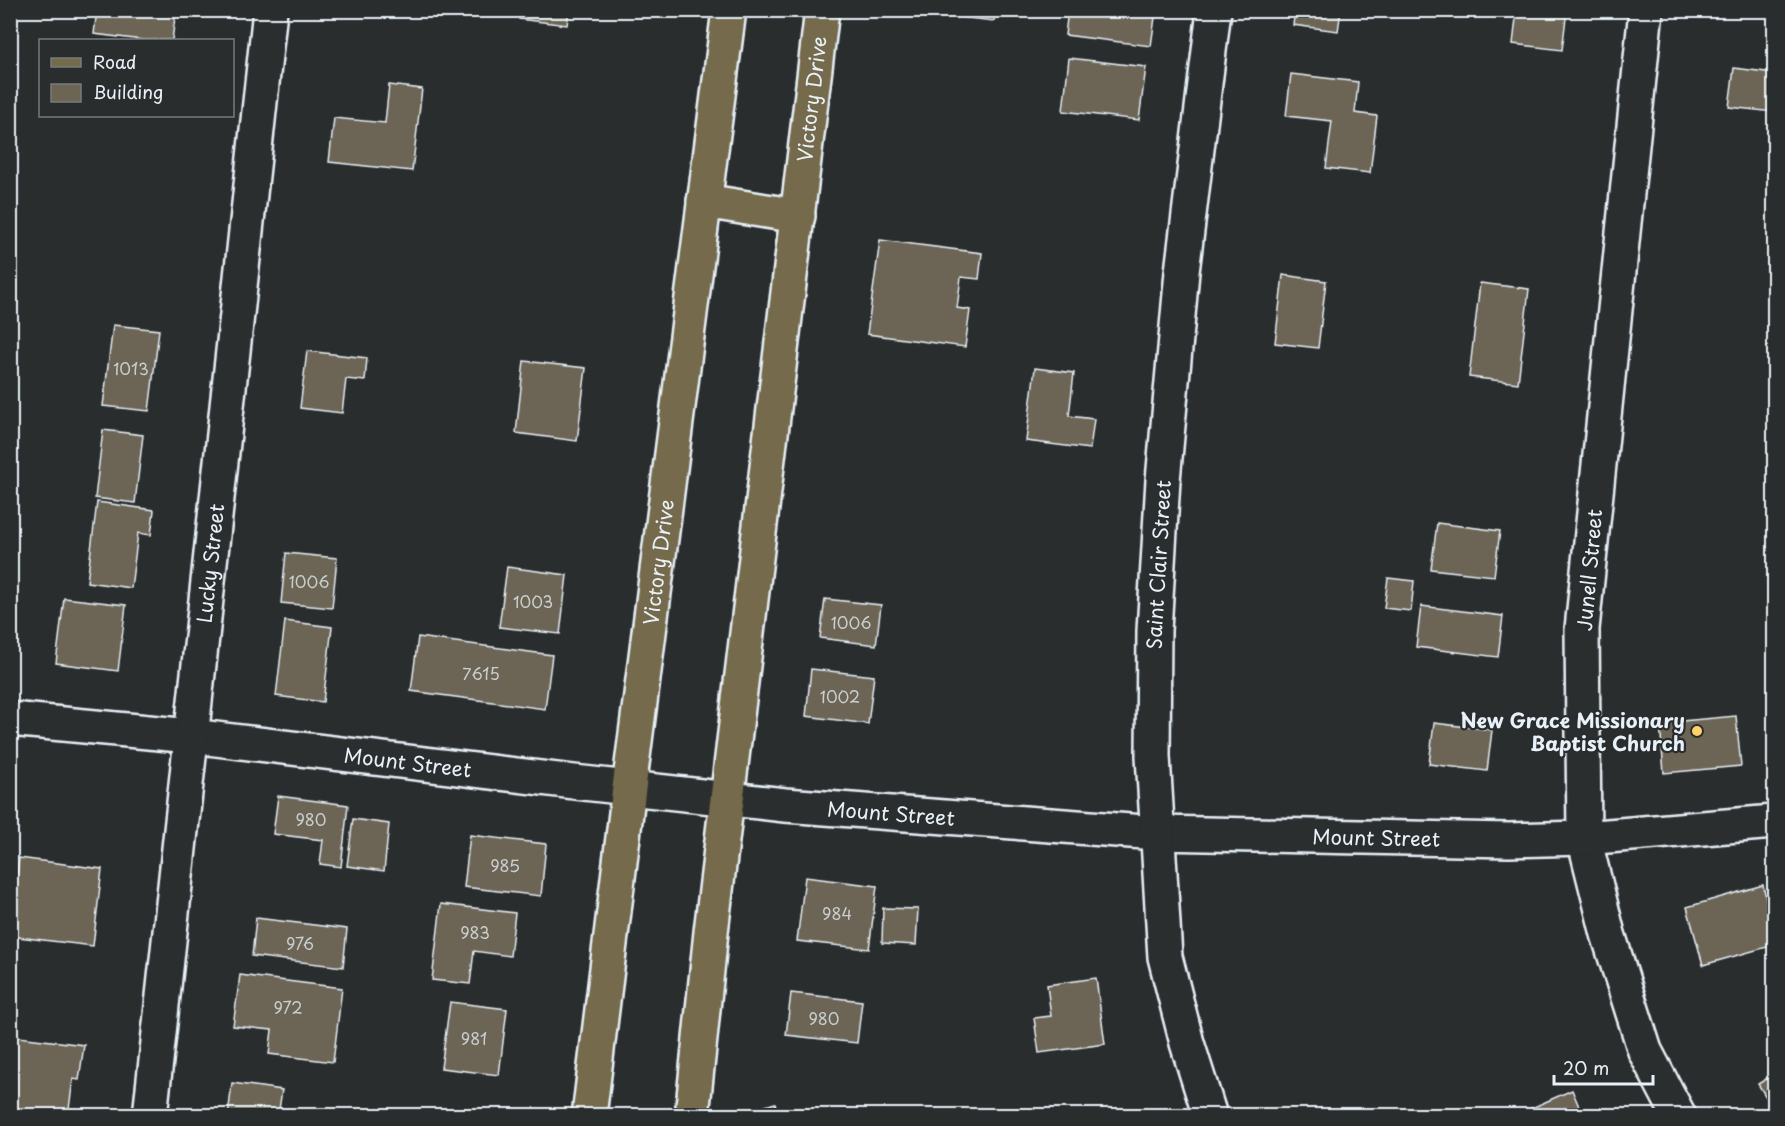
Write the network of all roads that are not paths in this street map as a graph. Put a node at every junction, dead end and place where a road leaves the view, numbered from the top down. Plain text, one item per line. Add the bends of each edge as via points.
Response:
1 (270, 10) edge
2 (729, 10) edge
3 (822, 10) edge
4 (1214, 10) edge
5 (1646, 10) edge
6 (704, 201) junction
7 (798, 216) junction
8 (10, 719) edge
9 (191, 736) junction
10 (629, 788) junction
11 (729, 798) junction
12 (1774, 822) edge
13 (1157, 833) junction
14 (1584, 838) junction
15 (150, 1116) edge
16 (589, 1116) edge
17 (692, 1116) edge
18 (1210, 1116) edge
19 (1679, 1116) edge

1 - 9 street, Lucky Street
2 - 6 main road, Victory Drive
3 - 7 main road, Victory Drive
4 - 13 street, Saint Clair Street via 1182,272 1163,480 1154,631
5 - 14 street, Junell Street via 1582,629
6 - 7 main road
6 - 10 main road, Victory Drive
7 - 11 main road, Victory Drive
8 - 9 street, Mount Street
9 - 10 street, Mount Street
9 - 15 street, Lucky Street
10 - 11 street, Mount Street
10 - 16 main road, Victory Drive
11 - 13 street, Mount Street
11 - 17 main road, Victory Drive
12 - 14 street, Mount Street
13 - 14 street, Mount Street via 1497,840
13 - 18 street, Saint Clair Street via 1165,957
14 - 19 street, Junell Street via 1608,934 1645,1051

